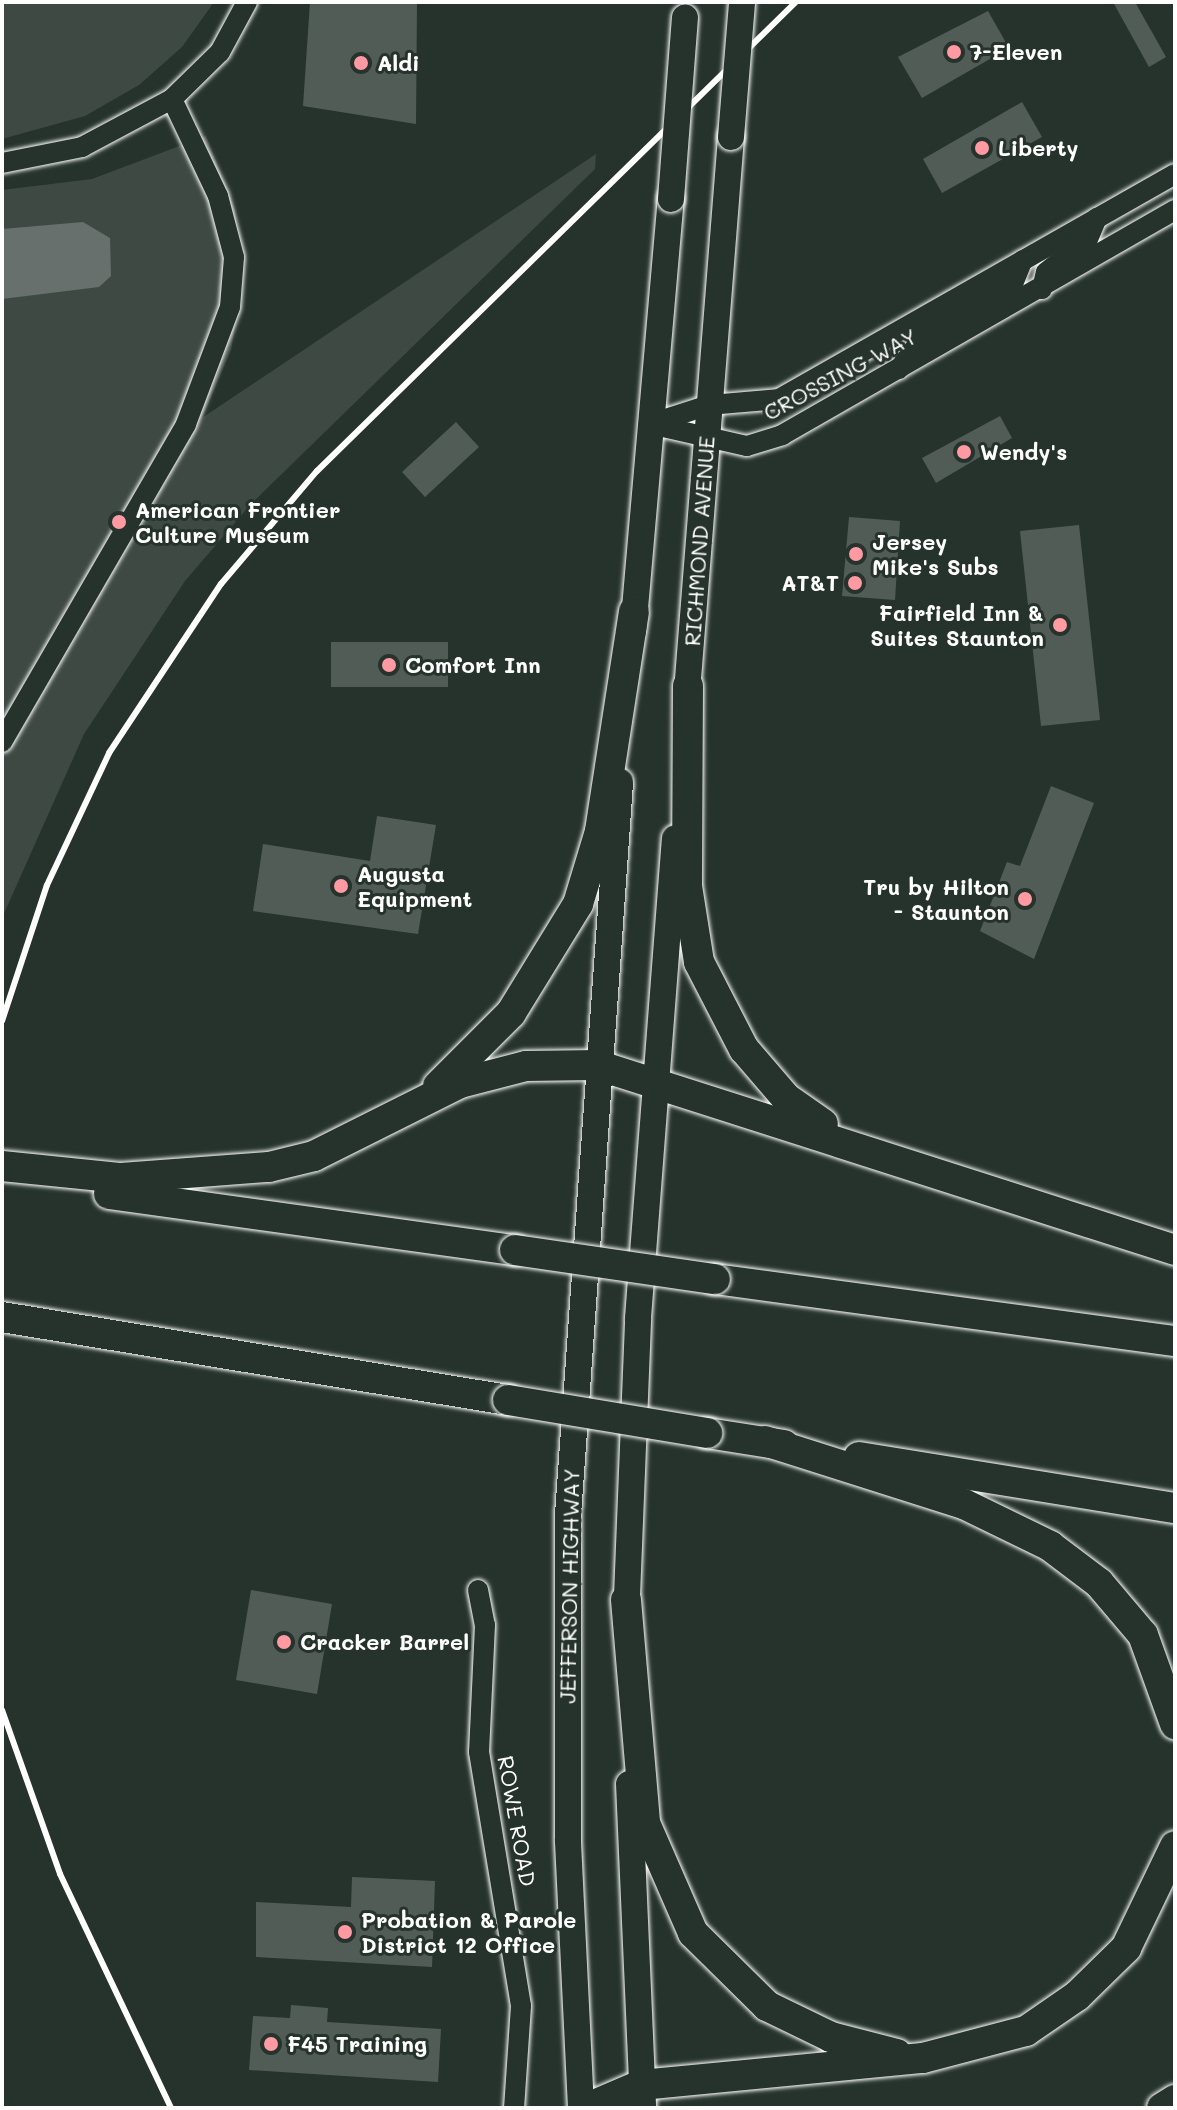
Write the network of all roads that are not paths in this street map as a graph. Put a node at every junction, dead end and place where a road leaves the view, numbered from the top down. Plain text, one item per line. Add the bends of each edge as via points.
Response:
1 (247, 2) edge
2 (742, 2) edge
3 (686, 10) edge
4 (172, 99) junction
5 (2, 163) edge
6 (1175, 174) edge
7 (1175, 210) edge
8 (1097, 218) junction
9 (1023, 260) junction
10 (1042, 289) junction
11 (897, 372) junction
12 (709, 405) junction
13 (650, 424) junction
14 (707, 440) junction
15 (634, 612) junction
16 (688, 686) junction
17 (2, 742) edge
18 (597, 1065) junction
19 (655, 1079) junction
20 (427, 1096) junction
21 (868, 1147) junction
22 (2, 1166) edge
23 (50, 1178) junction
24 (2, 1180) edge
25 (1175, 1250) edge
26 (2, 1317) edge
27 (1175, 1341) edge
28 (765, 1441) junction
29 (1175, 1508) edge
30 (478, 1590) dead end
31 (626, 1600) junction
32 (1175, 1724) edge
33 (1175, 1846) edge
34 (923, 2058) junction
35 (642, 2096) edge
36 (1175, 2100) edge
37 (514, 2108) edge
38 (584, 2108) edge
39 (1162, 2108) edge

1 - 4 street via 220,52
2 - 12 main road, RICHMOND AVENUE, bridge
3 - 13 main road, bridge
4 - 5 street via 82,147
4 - 17 street via 218,196 234,257 230,307 186,424
6 - 8 street, CROSSING WAY
7 - 10 street, CROSSING WAY
8 - 9 street, CROSSING WAY
8 - 10 street via 1088,239 1046,272
9 - 11 street via 1011,289 924,336
9 - 12 street, CROSSING WAY via 779,399
10 - 11 street, CROSSING WAY
11 - 14 street, CROSSING WAY via 782,435 747,446
12 - 13 street, CROSSING WAY
12 - 14 main road, RICHMOND AVENUE
13 - 14 street, CROSSING WAY
13 - 15 main road
14 - 16 main road, RICHMOND AVENUE
15 - 18 main road
15 - 20 highway via 600,831 578,904 511,1013
16 - 19 main road, RICHMOND AVENUE
16 - 21 highway via 687,886 711,993 744,1049 786,1098
18 - 19 highway
18 - 20 highway via 511,1069
18 - 38 main road, JEFFERSON HIGHWAY via 568,1515 568,1825
19 - 21 highway
19 - 31 main road
20 - 23 highway via 372,1130 269,1167 179,1179
21 - 25 highway
22 - 23 highway
23 - 24 highway
23 - 27 highway, bridge via 715,1279
26 - 28 highway, bridge
28 - 29 highway
28 - 32 highway via 964,1504 1050,1546 1099,1583 1143,1635
30 - 37 street, ROWE ROAD via 485,1625 479,1752 517,1953 521,2023
31 - 34 highway via 645,1823 693,1933 740,1985 804,2027
31 - 35 main road
33 - 34 highway via 1145,1919 1077,1996 1026,2031
34 - 35 highway
35 - 38 highway
36 - 39 highway

